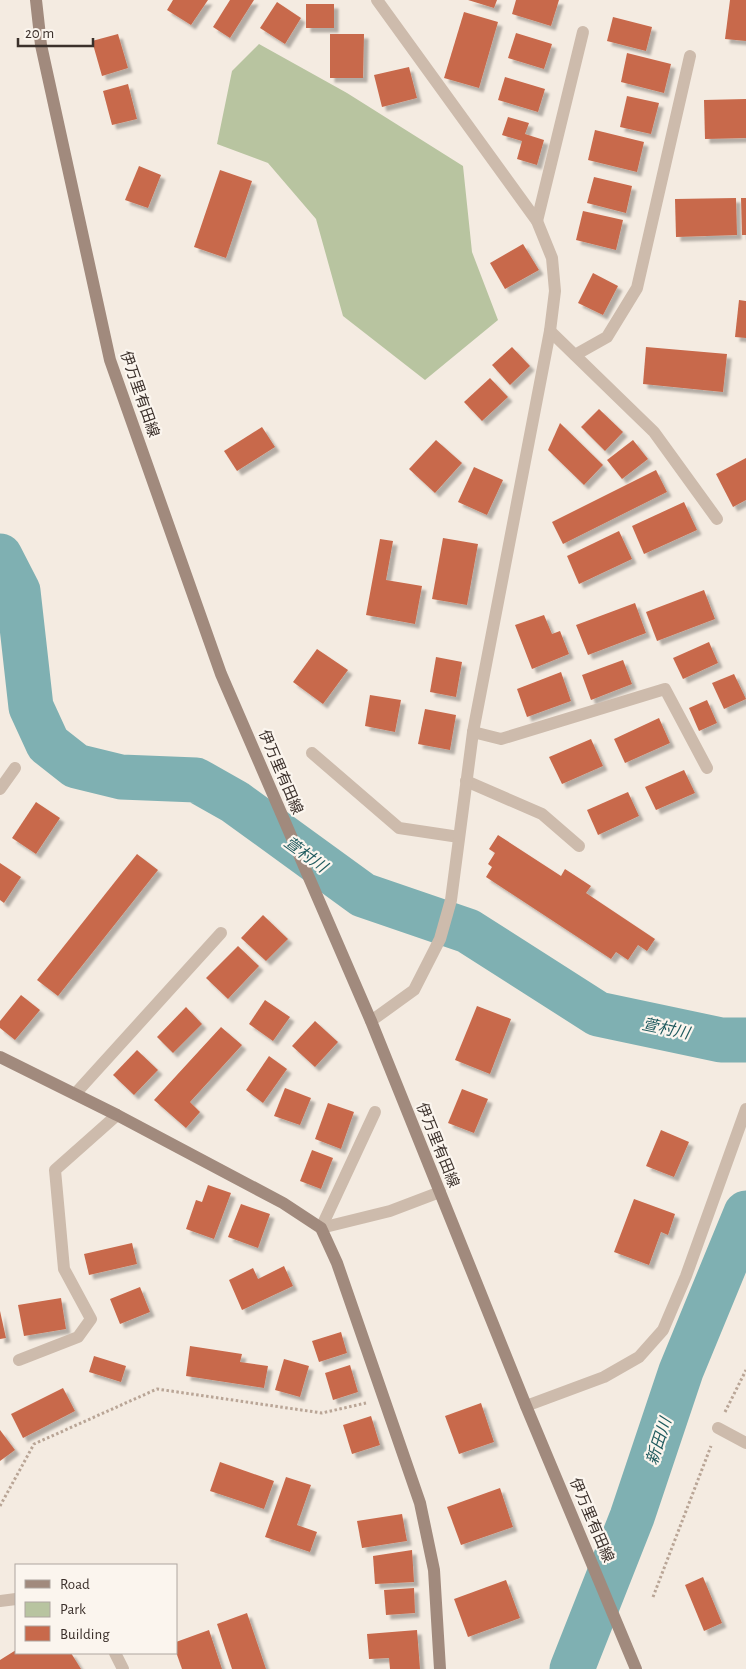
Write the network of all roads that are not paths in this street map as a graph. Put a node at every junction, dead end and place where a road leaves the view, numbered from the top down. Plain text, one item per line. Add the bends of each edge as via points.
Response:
1 (36, 0) edge
2 (377, 0) edge
3 (583, 32) dead end
4 (690, 56) dead end
5 (537, 221) junction
6 (550, 330) junction
7 (575, 355) junction
8 (717, 519) dead end
9 (473, 732) junction
10 (312, 753) dead end
11 (15, 768) dead end
12 (707, 768) dead end
13 (466, 781) junction
14 (0, 789) edge
15 (459, 837) junction
16 (579, 846) dead end
17 (221, 933) dead end
18 (370, 1020) junction
19 (0, 1057) edge
20 (75, 1094) junction
21 (746, 1109) edge
22 (375, 1112) dead end
23 (117, 1115) junction
24 (440, 1192) junction
25 (320, 1228) junction
26 (19, 1360) dead end
27 (526, 1406) junction
28 (718, 1428) road end
29 (746, 1443) edge
30 (15, 1599) edge
31 (0, 1601) edge
32 (116, 1654) edge
33 (123, 1669) edge
34 (440, 1669) edge
35 (636, 1669) edge

1 - 18 main road, 伊万里有田線 via 40,45 110,360 221,674
2 - 5 street
3 - 5 street
4 - 7 street via 637,288 607,337
5 - 6 street via 552,258 555,291
6 - 7 street
6 - 9 street
7 - 8 street via 654,432
9 - 12 street via 501,740 665,689
9 - 13 street
10 - 15 street via 399,828
11 - 14 street
13 - 15 street
13 - 16 street via 542,814
15 - 18 street via 451,900 440,939 414,990
17 - 20 street
18 - 24 main road, 伊万里有田線
19 - 20 main road
20 - 23 main road
21 - 27 street via 686,1276 663,1330 639,1357 604,1377
22 - 25 street
23 - 25 main road via 283,1203
23 - 26 street via 55,1170 64,1270 91,1319 78,1338
24 - 25 street via 390,1211
24 - 27 main road, 伊万里有田線
25 - 34 main road via 337,1264 422,1513 434,1570
27 - 35 main road, 伊万里有田線
28 - 29 street
30 - 31 street
32 - 33 street

